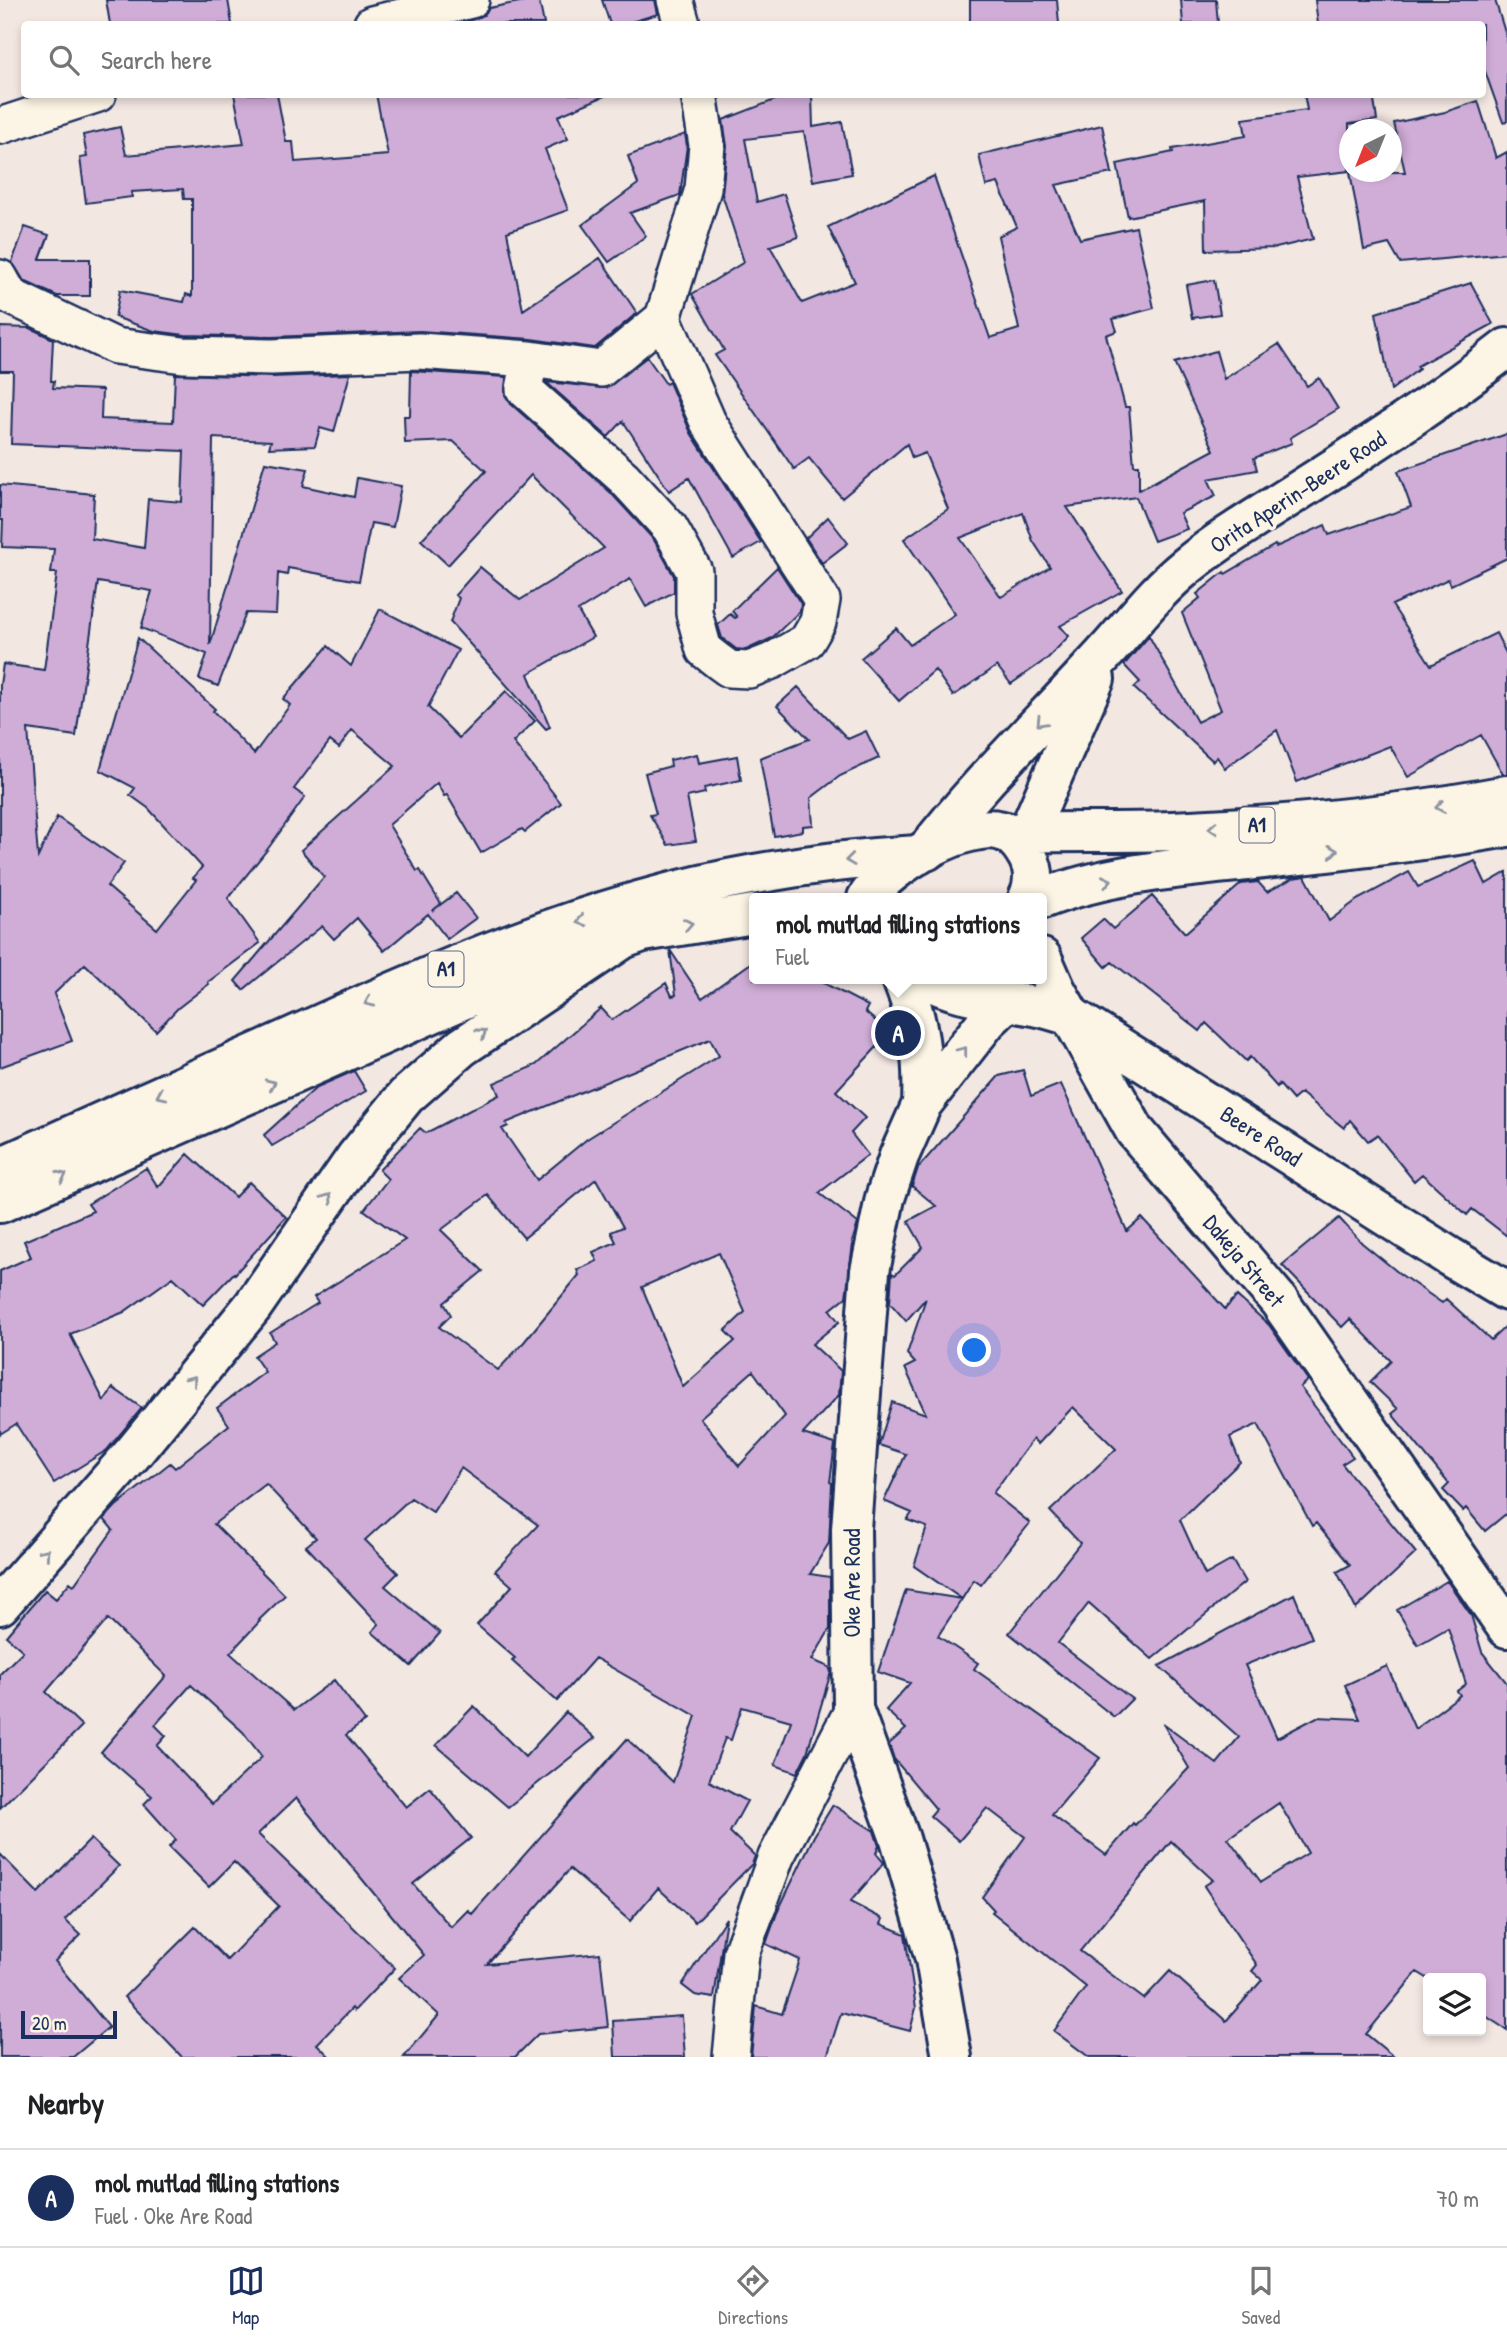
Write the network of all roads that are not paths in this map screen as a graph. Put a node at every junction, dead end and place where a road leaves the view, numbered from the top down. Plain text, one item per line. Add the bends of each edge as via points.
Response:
1 (471, 0) edge
2 (675, 0) edge
3 (384, 21) edge
4 (681, 21) edge
5 (86, 98) edge
6 (700, 98) edge
7 (0, 126) edge
8 (0, 278) edge
9 (663, 318) junction
10 (1507, 348) edge
11 (530, 359) junction
12 (1105, 654) junction
13 (1507, 795) edge
14 (1507, 827) edge
15 (1018, 837) junction
16 (922, 853) junction
17 (871, 893) edge
18 (1030, 893) edge
19 (1047, 897) edge
20 (749, 914) edge
21 (635, 924) junction
22 (1047, 970) edge
23 (904, 984) edge
24 (934, 984) edge
25 (1008, 1001) junction
26 (1071, 1016) junction
27 (922, 1104) junction
28 (0, 1167) edge
29 (0, 1203) edge
30 (1507, 1291) edge
31 (0, 1605) edge
32 (1507, 1628) edge
33 (853, 1709) junction
34 (731, 2057) edge
35 (952, 2057) edge

1 - 3 street
2 - 4 street
5 - 7 street
6 - 9 street via 707,145 703,189
8 - 11 street via 10,296 115,346 183,355 272,357 419,351
9 - 11 street via 601,369
9 - 11 street via 708,422 822,600 818,622 807,641 749,670 729,669 704,650 694,612 694,571 670,528 624,478 524,389
10 - 12 main road, Orita Aperin-Beere Road via 1392,431 1187,566 1129,623
12 - 15 main road, Orita Aperin-Beere Road
12 -> 16 main road, Orita Aperin-Beere Road
13 -> 15 main road, A1 via 1325,821
19 -> 14 main road, A1 via 1148,872
15 - 16 main road via 969,831
15 - 18 main road via 1032,866
16 - 17 main road via 888,874
16 -> 21 main road, A1 via 755,873
21 -> 20 main road, A1
21 -> 28 main road, A1 via 533,935 425,977
29 -> 21 main road, A1
31 -> 21 main road, A1 via 253,1306 356,1157 406,1096 463,1047
22 - 26 main road
23 - 27 main road, Oke Are Road via 919,1029
24 - 25 main road
25 - 26 main road
27 -> 25 main road, Oke Are Road
26 - 30 main road, Beere Road
26 - 32 main road, Dakeja Street via 1135,1131 1279,1301
27 - 33 main road, Oke Are Road via 885,1198 870,1271 851,1529
33 - 34 street via 776,1857 741,1953
33 - 35 main road, Oke Are Road via 900,1839 935,1959

